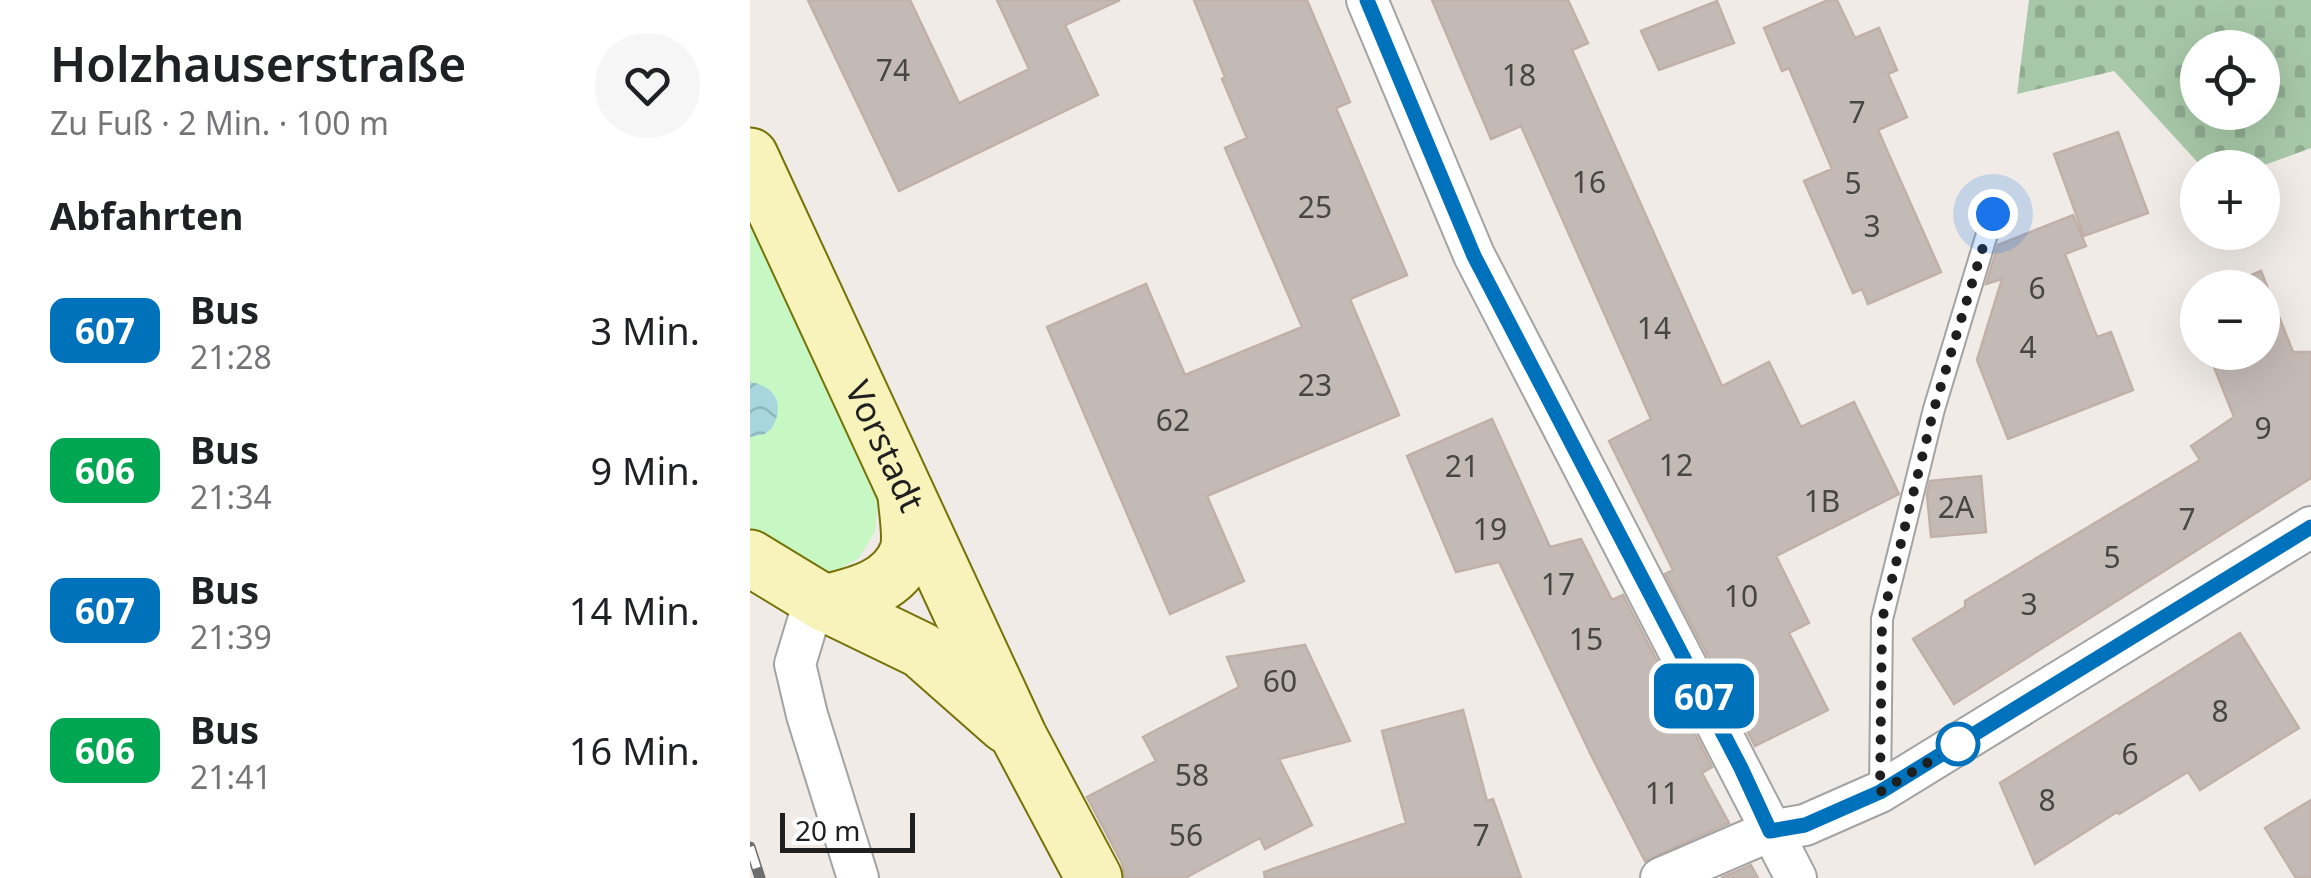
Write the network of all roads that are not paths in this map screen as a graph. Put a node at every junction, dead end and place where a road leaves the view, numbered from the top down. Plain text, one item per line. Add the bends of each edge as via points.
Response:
1 (1368, 0) edge
2 (750, 156) edge
3 (1993, 214) dead end
4 (906, 487) junction
5 (2303, 538) edge
6 (750, 558) edge
7 (824, 603) junction
8 (1019, 737) junction
9 (1880, 792) junction
10 (1770, 831) junction
11 (858, 878) edge
12 (1094, 878) edge
13 (1660, 878) edge
14 (1796, 878) edge

1 - 10 street via 1474,256
2 - 4 main road, Vorstadt
3 - 9 lane via 1934,409 1882,620
4 - 7 main road via 908,550 886,582
4 - 8 main road, Vorstadt
5 - 9 street
6 - 7 main road, Vorstadt
7 - 8 main road, Vorstadt via 922,650
7 - 11 street via 808,622 795,664
8 - 12 main road, Vorstadt
9 - 10 street via 1805,825
10 - 13 street
10 - 14 street

